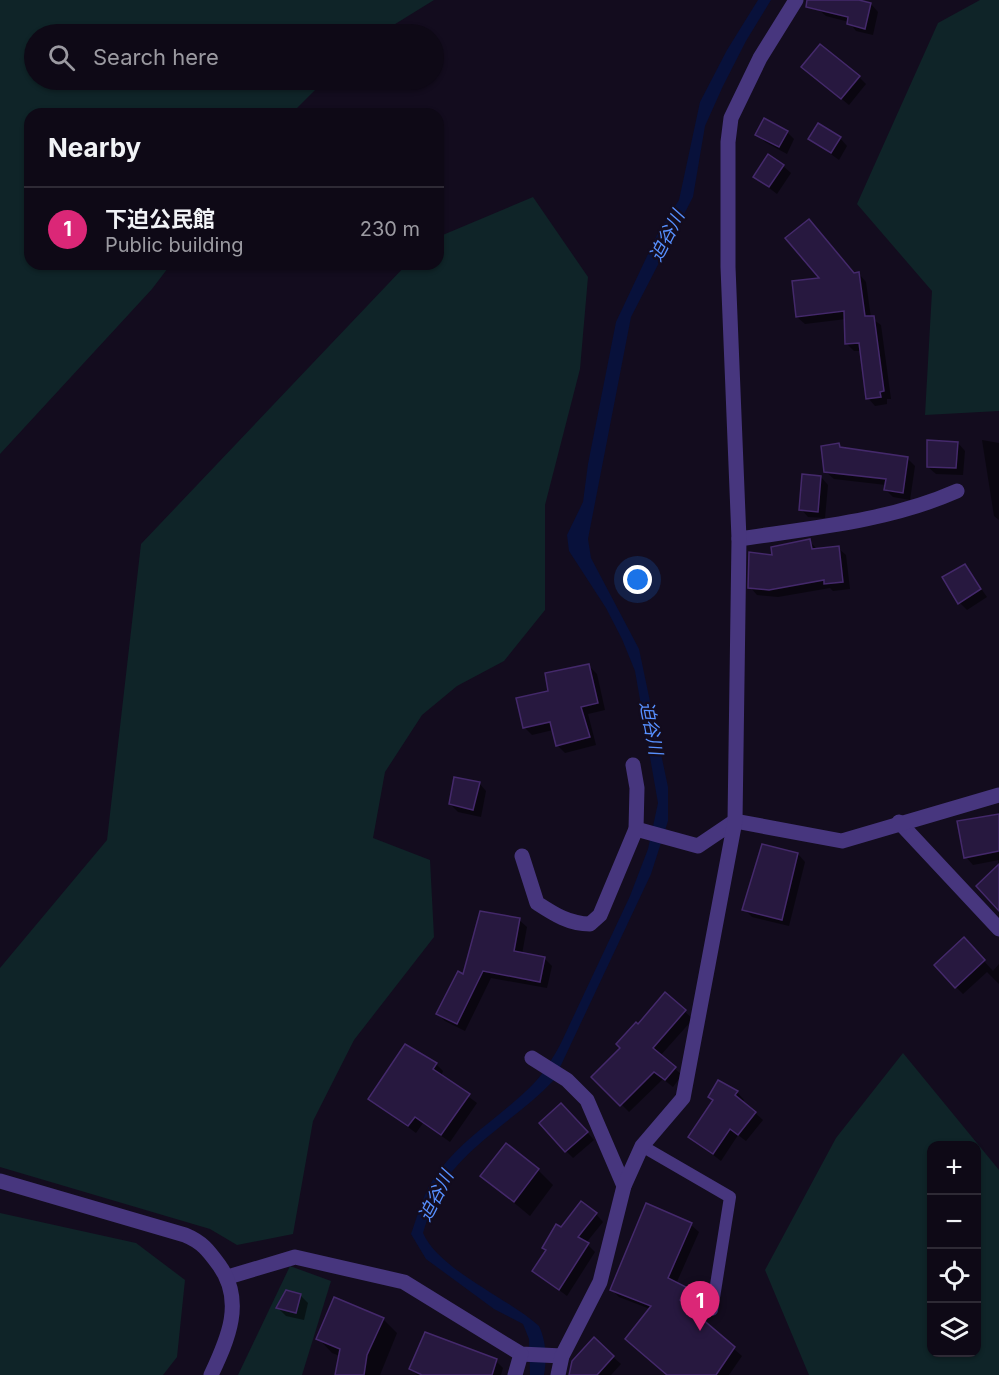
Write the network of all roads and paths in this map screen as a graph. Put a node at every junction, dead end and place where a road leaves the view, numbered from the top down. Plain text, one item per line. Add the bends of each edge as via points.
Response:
1 (796, 0) edge
2 (957, 490) dead end
3 (739, 539) junction
4 (633, 765) dead end
5 (999, 795) edge
6 (735, 821) junction
7 (899, 822) junction
8 (640, 830) junction
9 (522, 856) dead end
10 (999, 929) edge
11 (537, 1061) dead end
12 (642, 1146) junction
13 (0, 1181) edge
14 (624, 1186) junction
15 (228, 1277) junction
16 (712, 1310) dead end
17 (521, 1354) junction
18 (556, 1355) junction
19 (211, 1375) edge
20 (515, 1375) edge
21 (558, 1375) edge

1 - 3 street via 760,58 730,118 728,267
2 - 3 street via 933,501 854,521
3 - 6 street
4 - 8 street
5 - 7 street
6 - 7 street via 842,841
6 - 8 street via 698,846
6 - 12 street via 683,1098
7 - 10 street
8 - 9 street via 600,915 590,924 577,924 537,903
11 - 14 street via 567,1080 587,1100
12 - 14 street
12 - 16 lane via 730,1197
13 - 15 street via 204,1243
14 - 18 street via 600,1282
15 - 17 street via 295,1257 404,1282
15 - 19 street via 234,1305 231,1326
17 - 18 street
17 - 20 street
18 - 21 street

